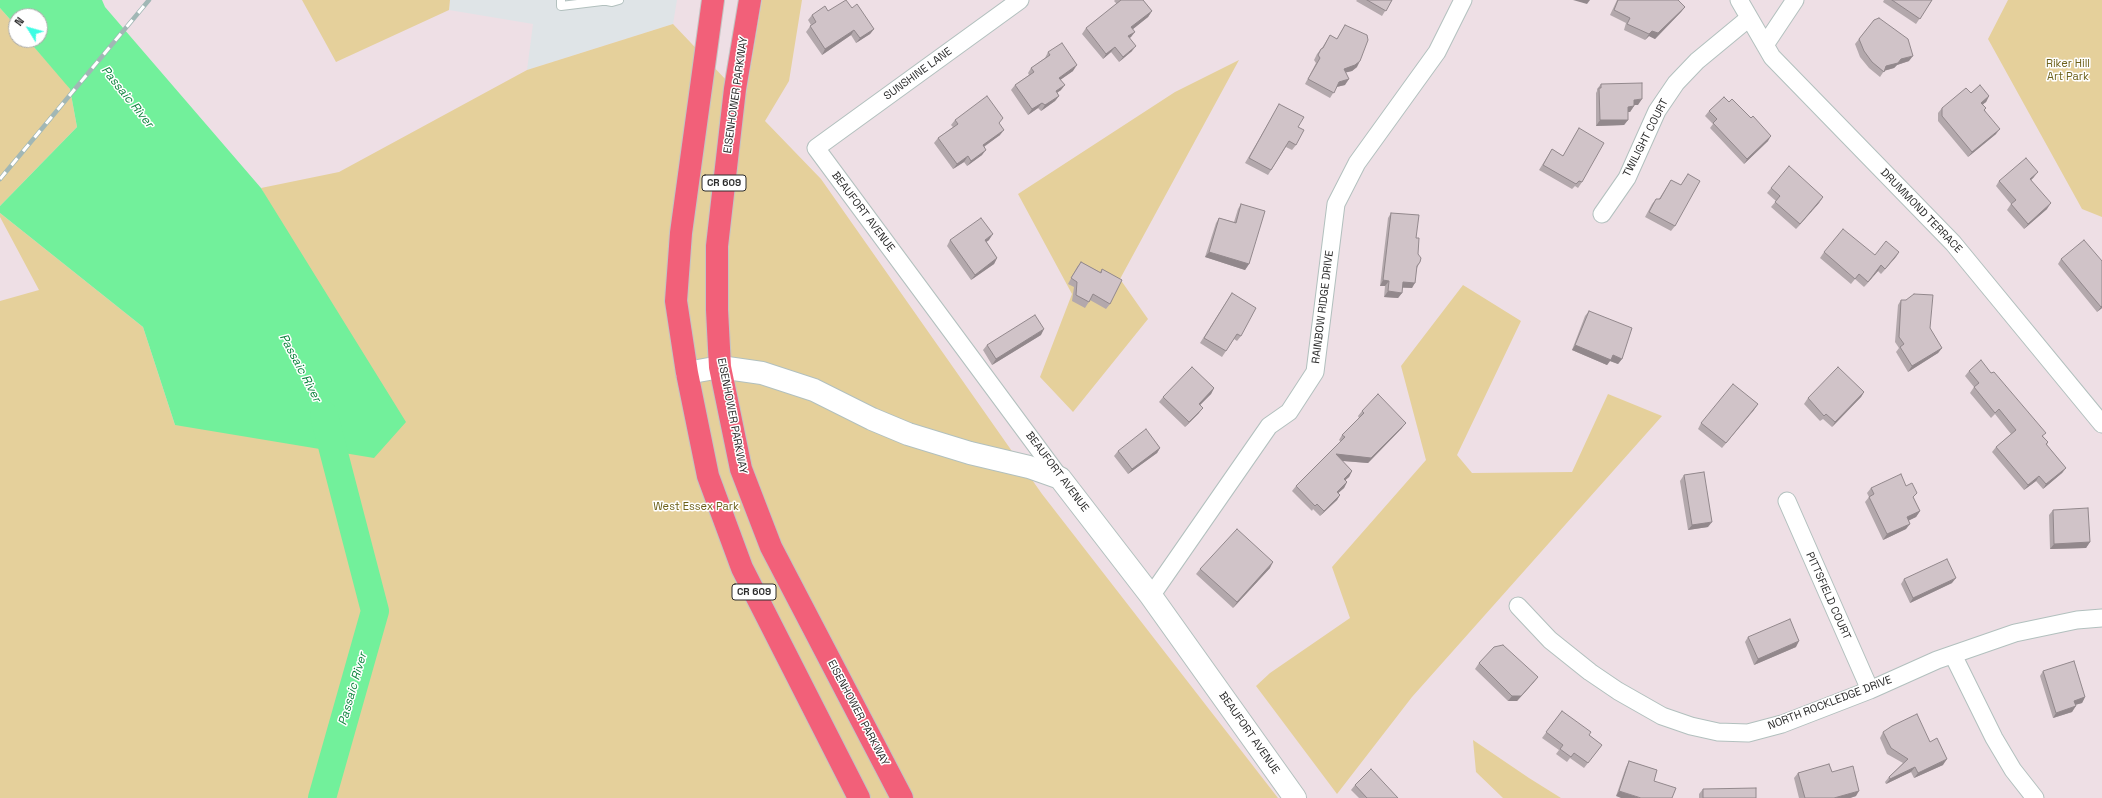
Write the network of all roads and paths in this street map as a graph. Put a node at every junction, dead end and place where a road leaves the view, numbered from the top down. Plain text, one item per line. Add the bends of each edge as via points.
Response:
1 (561, 0) edge
2 (602, 0) edge
3 (619, 0) edge
4 (713, 0) edge
5 (750, 0) edge
6 (1020, 0) edge
7 (1462, 0) edge
8 (1739, 0) edge
9 (1795, 0) edge
10 (1750, 18) junction
11 (1765, 45) junction
12 (816, 148) joint
13 (1602, 214) dead end
14 (720, 367) junction
15 (687, 373) junction
16 (2102, 424) edge
17 (1060, 478) junction
18 (1787, 501) dead end
19 (1151, 596) junction
20 (1518, 606) dead end
21 (2102, 618) edge
22 (1953, 655) junction
23 (1870, 690) junction
24 (859, 798) edge
25 (902, 798) edge
26 (1295, 798) edge
27 (2034, 798) edge

1 - 2 lane via 561,6
2 - 3 lane
4 - 15 main road, CR 609 via 681,233 676,301
5 - 14 main road, EISENHOWER PARKWAY / CR 609 via 735,89 717,246
6 - 12 street, SUNSHINE LANE
7 - 19 street, RAINBOW RIDGE DRIVE via 1437,52 1357,164 1336,204 1315,372 1289,412 1269,426
8 - 10 street, DRUMMOND TERRACE
9 - 11 street
10 - 11 street, DRUMMOND TERRACE
10 - 13 street, TWILIGHT COURT via 1676,83 1658,111 1627,178
11 - 16 street, DRUMMOND TERRACE via 1772,57 1952,243
12 - 17 street, BEAUFORT AVENUE
14 - 15 street
14 - 17 street via 762,373 797,384 908,434
14 - 25 main road, EISENHOWER PARKWAY / CR 609 via 741,469 771,547
15 - 24 main road, CR 609 via 708,476 742,568
17 - 19 street, BEAUFORT AVENUE
18 - 23 street, PITTSFIELD COURT
19 - 26 street, BEAUFORT AVENUE
20 - 23 street, NORTH ROCKLEDGE DRIVE via 1550,640 1618,692 1662,716 1692,726 1718,732 1748,733 1782,724
21 - 22 street, NORTH ROCKLEDGE DRIVE via 2077,620 2015,633
22 - 23 street, NORTH ROCKLEDGE DRIVE
22 - 27 street via 1994,738

